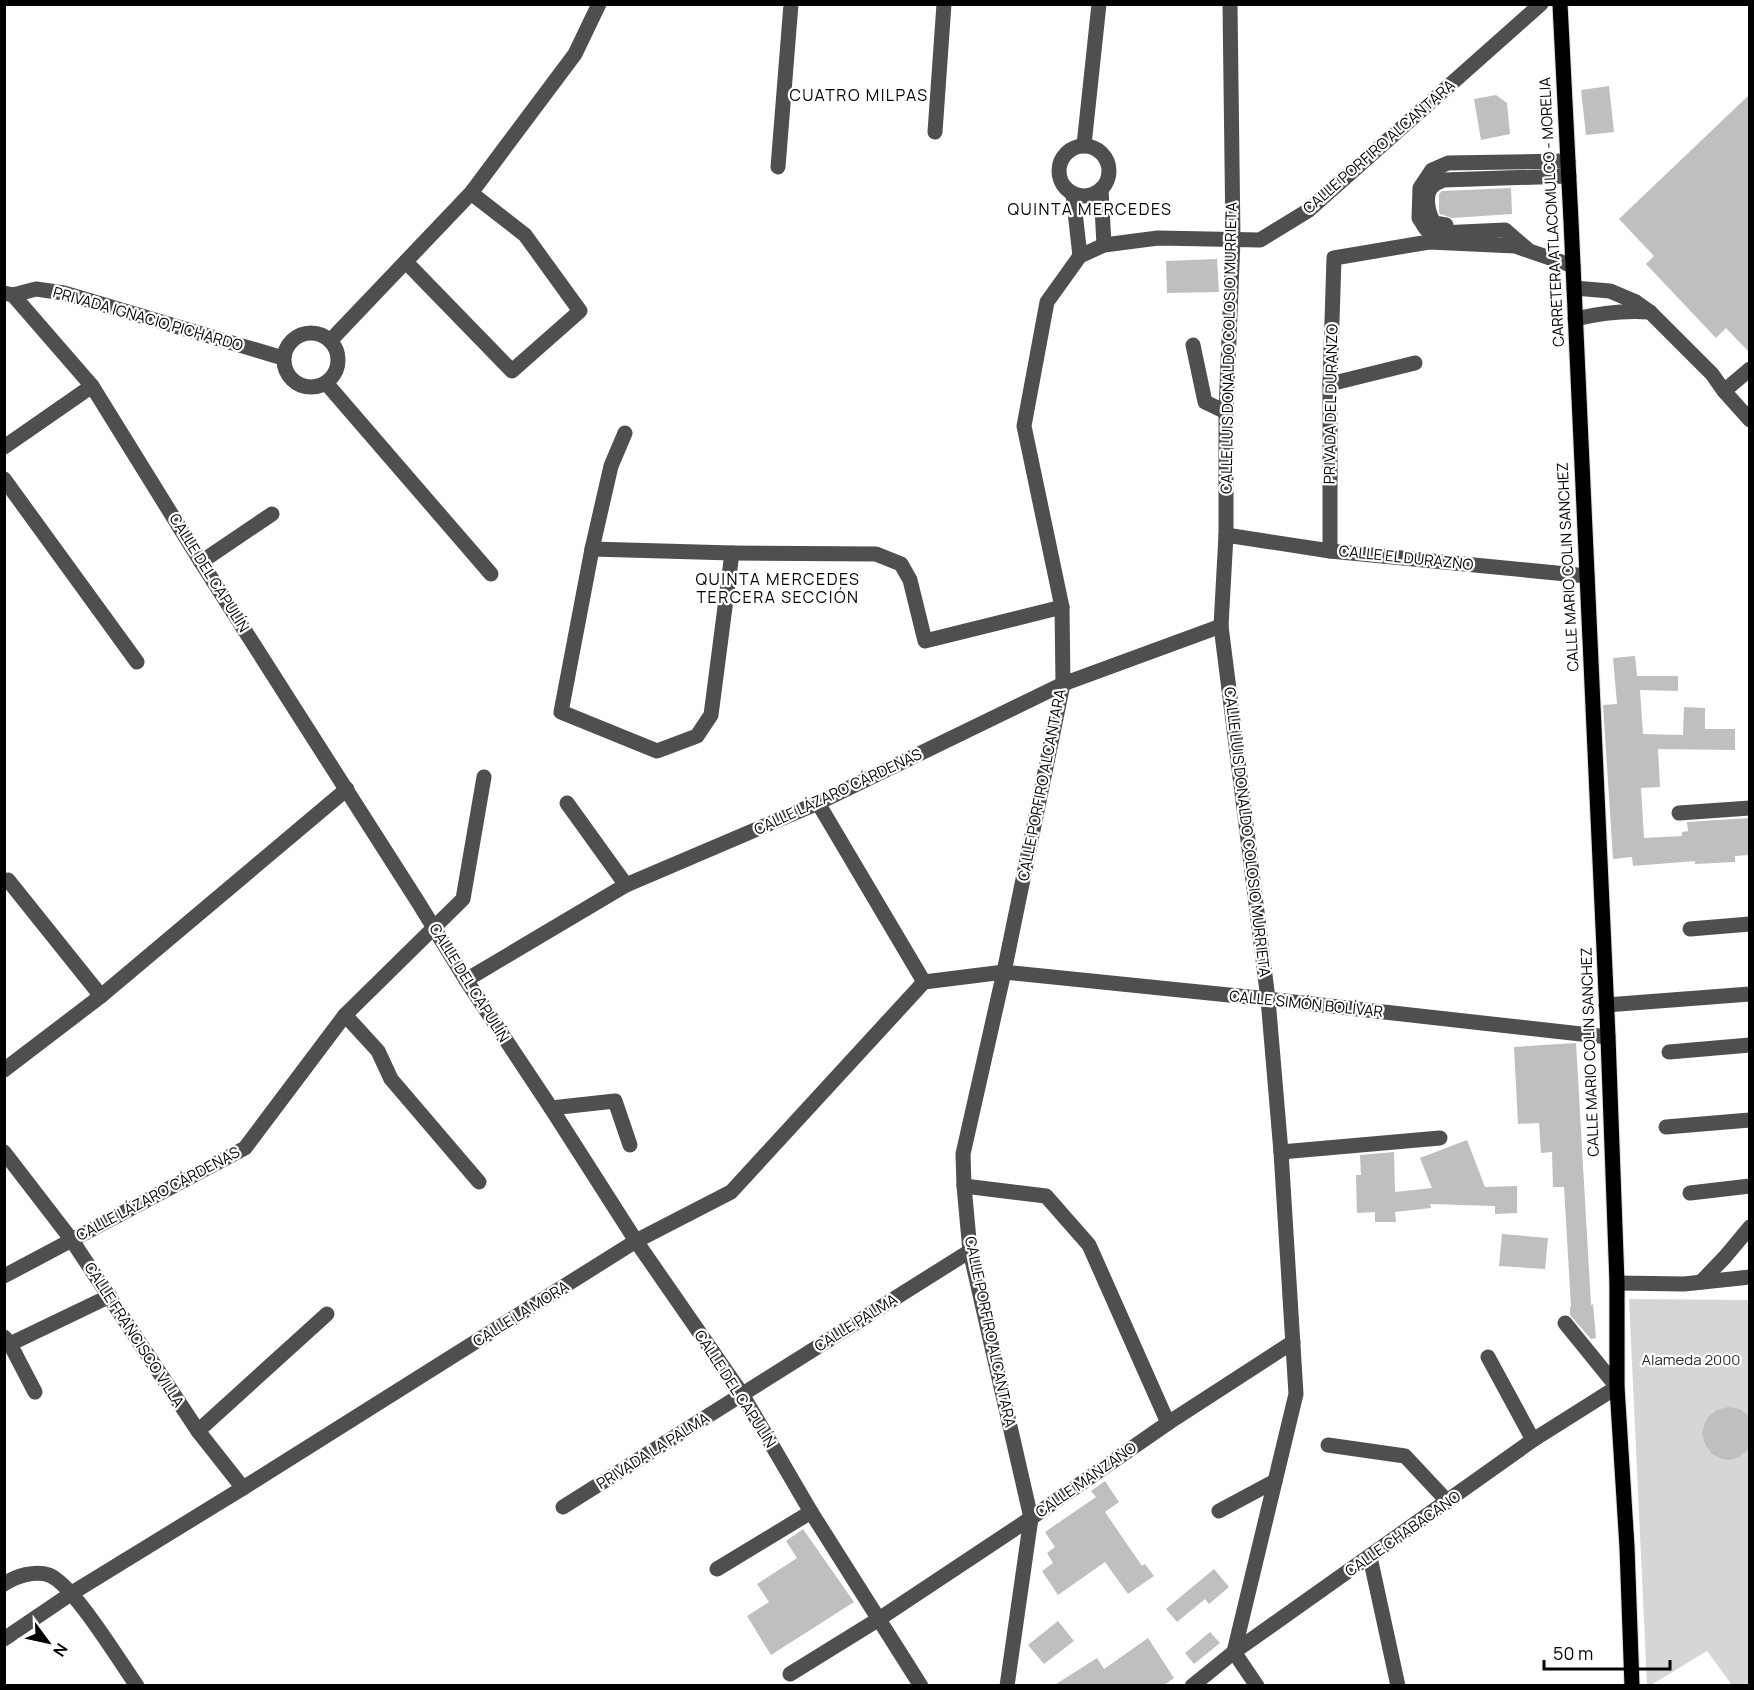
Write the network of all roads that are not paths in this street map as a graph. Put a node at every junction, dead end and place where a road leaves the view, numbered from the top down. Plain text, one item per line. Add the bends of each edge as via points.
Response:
1 (599, 4) edge
2 (791, 4) edge
3 (944, 4) edge
4 (1099, 4) edge
5 (1230, 4) edge
6 (1541, 4) edge
7 (1560, 4) edge
8 (935, 132) dead end
9 (1084, 145) junction
10 (778, 167) dead end
11 (1569, 169) junction
12 (1101, 189) junction
13 (471, 193) junction
14 (1073, 194) junction
15 (1233, 240) junction
16 (1104, 245) junction
17 (1530, 252) junction
18 (1080, 256) junction
19 (406, 262) junction
20 (1573, 266) junction
21 (1574, 288) junction
22 (9, 294) edge
23 (1650, 312) junction
24 (1575, 320) junction
25 (330, 341) junction
26 (1193, 345) dead end
27 (283, 358) junction
28 (1415, 363) dead end
29 (1749, 369) edge
30 (326, 383) junction
31 (1330, 384) junction
32 (92, 386) junction
33 (1724, 391) junction
34 (1226, 412) junction
35 (1580, 417) joint
36 (1749, 420) edge
37 (625, 433) dead end
38 (4, 447) edge
39 (4, 479) edge
40 (272, 514) dead end
41 (1226, 535) junction
42 (592, 549) junction
43 (1330, 551) junction
44 (732, 553) junction
45 (201, 562) junction
46 (491, 574) dead end
47 (1587, 576) junction
48 (1062, 607) junction
49 (1221, 626) junction
50 (137, 662) dead end
51 (1063, 684) junction
52 (484, 777) dead end
53 (347, 789) junction
54 (567, 803) dead end
55 (818, 803) junction
56 (1749, 807) edge
57 (1679, 813) dead end
58 (8, 880) dead end
59 (626, 885) junction
60 (1749, 924) edge
61 (434, 927) junction
62 (1690, 929) dead end
63 (1004, 972) junction
64 (466, 980) junction
65 (924, 982) junction
66 (1749, 994) edge
67 (101, 996) junction
68 (1268, 999) junction
69 (1606, 1005) junction
70 (345, 1015) junction
71 (1608, 1037) junction
72 (1749, 1045) edge
73 (1669, 1052) dead end
74 (4, 1070) edge
75 (551, 1108) junction
76 (1749, 1120) edge
77 (1666, 1127) dead end
78 (1440, 1138) dead end
79 (630, 1145) dead end
80 (4, 1152) edge
81 (1281, 1152) junction
82 (479, 1182) dead end
83 (964, 1186) junction
84 (1749, 1186) edge
85 (1690, 1193) dead end
86 (1749, 1227) edge
87 (71, 1239) junction
88 (636, 1241) junction
89 (970, 1251) junction
90 (4, 1276) edge
91 (1749, 1277) edge
92 (1617, 1282) junction
93 (1701, 1282) junction
94 (110, 1296) junction
95 (327, 1314) dead end
96 (1565, 1323) dead end
97 (7, 1340) edge
98 (1293, 1342) junction
99 (1488, 1357) dead end
100 (1617, 1386) junction
101 (35, 1392) dead end
102 (742, 1394) junction
103 (1168, 1423) junction
104 (198, 1431) junction
105 (1533, 1440) junction
106 (1328, 1445) dead end
107 (1275, 1481) junction
108 (243, 1488) junction
109 (1448, 1502) junction
110 (563, 1507) dead end
111 (1219, 1511) dead end
112 (811, 1512) junction
113 (1031, 1518) junction
114 (1370, 1557) junction
115 (717, 1569) dead end
116 (4, 1584) edge
117 (72, 1593) junction
118 (879, 1619) junction
119 (4, 1639) edge
120 (1234, 1653) junction
121 (790, 1674) dead end
122 (136, 1686) edge
123 (921, 1686) edge
124 (1007, 1686) edge
125 (1192, 1686) edge
126 (1257, 1686) edge
127 (1398, 1686) edge
128 (1632, 1686) edge

1 - 13 street via 575,54
2 - 10 street
3 - 8 street
4 - 9 street
5 - 15 street, CALLE LUIS DONALDO COLOSIO MURRIETA
6 - 15 street, CALLE PORFIRO ALCANTARA via 1309,210 1260,240
7 - 11 main road, CARRETERA ATLACOMULCO - MORELIA
9 - 12 street via 1105,155 1108,179
9 - 14 street via 1072,147 1059,165 1059,177
11 - 17 street via 1443,180 1432,186 1428,194 1434,223 1496,222
11 - 20 main road, CARRETERA ATLACOMULCO - MORELIA
12 - 14 street via 1088,196
12 - 16 street
13 - 19 street
13 - 19 street via 525,235 580,311 512,371
14 - 18 street
15 - 16 street, CALLE PORFIRO ALCANTARA via 1158,238
15 - 34 street, CALLE LUIS DONALDO COLOSIO MURRIETA
16 - 18 street, CALLE PORFIRO ALCANTARA
17 - 20 street
17 - 31 street, PRIVADA DEL DURANZO via 1515,246 1429,242 1334,258
18 - 48 street, CALLE PORFIRO ALCANTARA via 1047,302 1024,426
19 - 25 street
20 - 21 main road, CARRETERA ATLACOMULCO - MORELIA
21 - 23 street via 1611,291
21 - 24 main road, CARRETERA ATLACOMULCO - MORELIA
22 - 27 street, PRIVADA IGNACIO PICHARDO via 36,289 64,293
22 - 32 street, CALLE DEL CAPULÍN
23 - 24 street via 1599,313
23 - 33 street
24 - 35 main road, CARRETERA ATLACOMULCO - MORELIA
25 - 27 street via 315,333 297,336 285,349
25 - 30 street via 338,363
26 - 34 street via 1205,402
27 - 30 street via 287,375 301,386 318,387
28 - 31 street
29 - 33 street
30 - 46 street
31 - 43 street, PRIVADA DEL DURANZO
32 - 38 street
32 - 45 street, CALLE DEL CAPULÍN
33 - 36 street
34 - 41 street, CALLE LUIS DONALDO COLOSIO MURRIETA
35 - 47 main road, CALLE MARIO COLIN SANCHEZ
37 - 42 street via 611,466
39 - 50 street
40 - 45 street
41 - 43 street, CALLE EL DURAZNO
41 - 49 street, CALLE LUIS DONALDO COLOSIO MURRIETA
42 - 44 street
42 - 44 street via 561,712 657,752 697,736 711,715
43 - 47 street, CALLE EL DURAZNO
44 - 48 street via 876,554 901,564 910,580 925,641
45 - 53 street, CALLE DEL CAPULÍN
47 - 69 main road, CALLE MARIO COLIN SANCHEZ
48 - 51 street, CALLE PORFIRO ALCANTARA
49 - 51 street, CALLE LÁZARO CÁRDENAS
49 - 68 street, CALLE LUIS DONALDO COLOSIO MURRIETA
51 - 55 street, CALLE LÁZARO CÁRDENAS
51 - 63 street, CALLE PORFIRO ALCANTARA
52 - 61 street, CALLE LÁZARO CÁRDENAS via 463,899
53 - 61 street, CALLE DEL CAPULÍN
53 - 67 street
54 - 59 street
55 - 59 street, CALLE LÁZARO CÁRDENAS
55 - 65 street
56 - 57 street
58 - 67 street
59 - 64 street, CALLE LÁZARO CÁRDENAS
60 - 62 street
61 - 64 street, CALLE DEL CAPULÍN
61 - 70 street, CALLE LÁZARO CÁRDENAS
63 - 65 street
63 - 68 street, CALLE SIMÓN BOLÍVAR
63 - 83 street, CALLE PORFIRO ALCANTARA via 963,1154
64 - 75 street, CALLE DEL CAPULÍN
65 - 88 street, CALLE LA MORA via 731,1192
66 - 69 street
67 - 74 street
68 - 71 street, CALLE SIMÓN BOLÍVAR
68 - 81 street, CALLE LUIS DONALDO COLOSIO MURRIETA
69 - 71 main road, CALLE MARIO COLIN SANCHEZ
70 - 82 street via 378,1051 391,1079
70 - 87 street, CALLE LÁZARO CÁRDENAS via 245,1148
71 - 92 main road, CALLE MARIO COLIN SANCHEZ
72 - 73 street
75 - 79 street via 615,1101
75 - 88 street, CALLE DEL CAPULÍN
76 - 77 street
78 - 81 street
80 - 87 street, CALLE FRANCISCO VILLA
81 - 98 street, CALLE LUIS DONALDO COLOSIO MURRIETA
83 - 89 street, CALLE PORFIRO ALCANTARA
83 - 103 street via 1046,1196 1089,1245
84 - 85 street
86 - 93 street
87 - 90 street, CALLE LÁZARO CÁRDENAS
87 - 94 street, CALLE FRANCISCO VILLA
88 - 102 street, CALLE DEL CAPULÍN
88 - 108 street, CALLE LA MORA
89 - 102 street, CALLE PALMA
89 - 113 street, CALLE PORFIRO ALCANTARA
91 - 93 street
92 - 93 street
92 - 100 main road, CALLE MARIO COLIN SANCHEZ
94 - 97 street
94 - 104 street, CALLE FRANCISCO VILLA
95 - 104 street
96 - 100 street
97 - 101 street
98 - 103 street, CALLE MANZANO
98 - 107 street, CALLE LUIS DONALDO COLOSIO MURRIETA via 1296,1394
99 - 105 street
100 - 105 street, CALLE CHABACANO
100 - 128 main road, CALLE MARIO COLIN SANCHEZ
102 - 110 street, PRIVADA LA PALMA
102 - 112 street, CALLE DEL CAPULÍN
103 - 113 street, CALLE MANZANO
104 - 108 street, CALLE FRANCISCO VILLA
105 - 109 street, CALLE CHABACANO
106 - 109 street via 1405,1456
107 - 111 street
107 - 120 street, CALLE LUIS DONALDO COLOSIO MURRIETA
108 - 117 street, CALLE LA MORA
109 - 114 street, CALLE CHABACANO
112 - 115 street
112 - 118 street, CALLE DEL CAPULÍN
113 - 118 street, CALLE MANZANO
113 - 124 street, CALLE PORFIRO ALCANTARA
114 - 120 street, CALLE CHABACANO
114 - 127 street
116 - 117 street via 38,1573 51,1576
117 - 119 street, CALLE LA MORA
117 - 122 street
118 - 121 street, CALLE MANZANO
118 - 123 street, CALLE DEL CAPULÍN
120 - 125 street, CALLE CHABACANO
120 - 126 street

